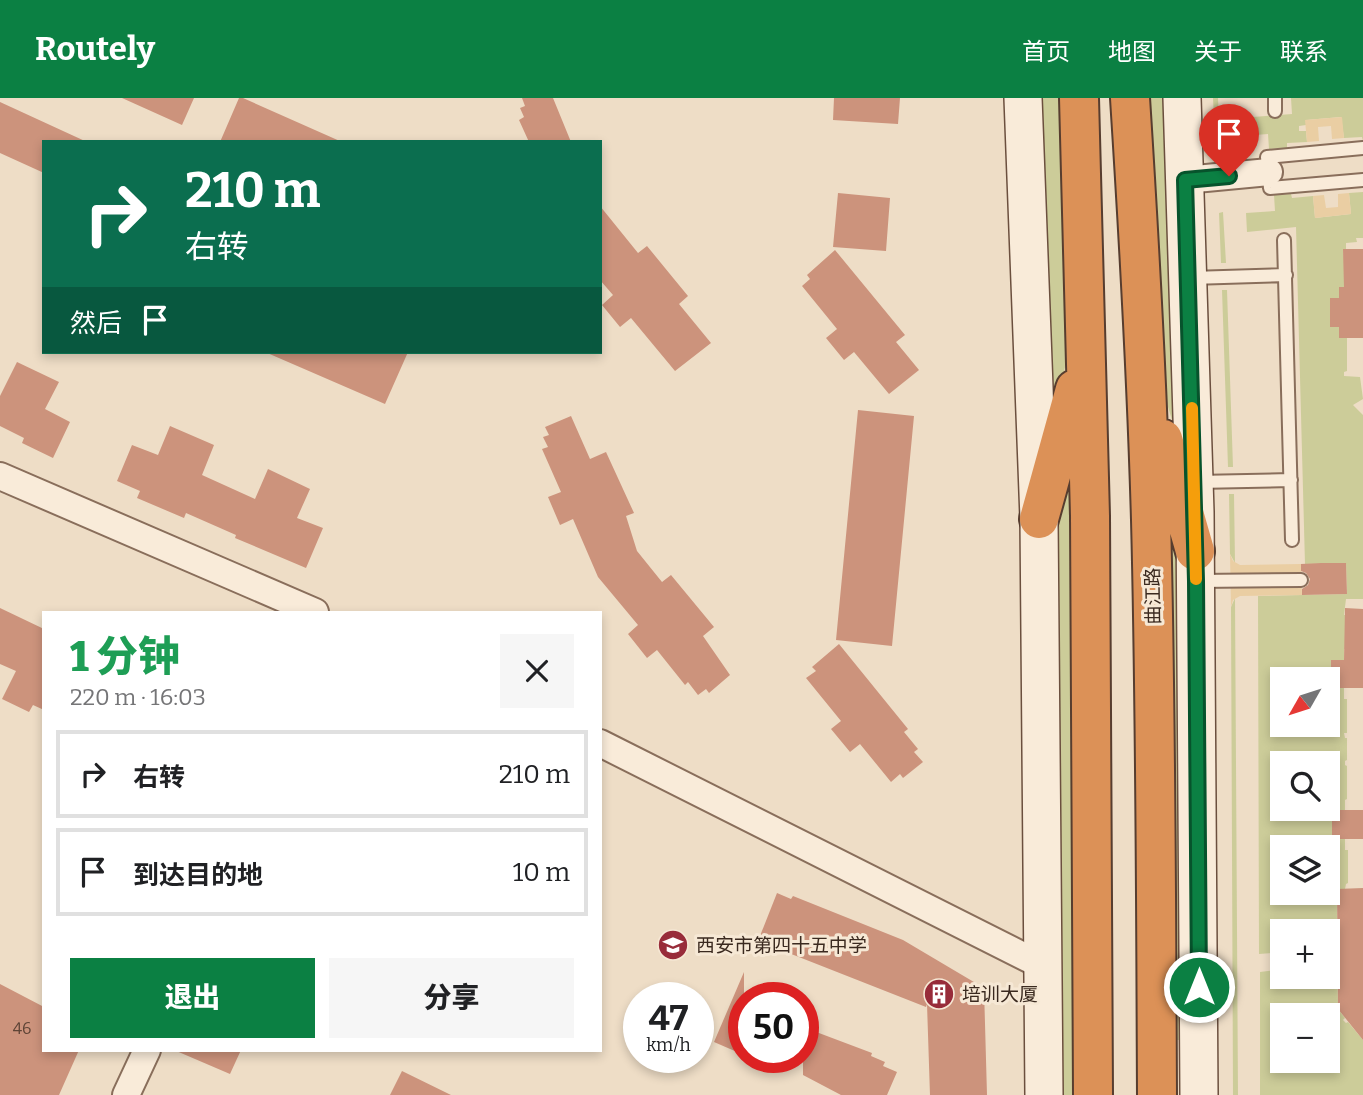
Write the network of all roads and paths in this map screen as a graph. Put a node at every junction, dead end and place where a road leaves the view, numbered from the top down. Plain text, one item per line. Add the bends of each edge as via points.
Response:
1 (1023, 98) edge
2 (1079, 98) edge
3 (1129, 98) edge
4 (1182, 98) edge
5 (1363, 148) edge
6 (1269, 172) junction
7 (1185, 180) junction
8 (1363, 180) edge
9 (1284, 240) dead end
10 (1286, 275) junction
11 (1189, 278) junction
12 (1087, 347) junction
13 (1146, 382) junction
14 (0, 476) edge
15 (1291, 480) junction
16 (1194, 482) junction
17 (1039, 519) junction
18 (1292, 540) dead end
19 (1196, 566) junction
20 (1301, 580) dead end
21 (313, 611) edge
22 (602, 744) edge
23 (1043, 966) junction
24 (146, 1052) edge
25 (126, 1095) edge
26 (1044, 1095) edge
27 (1093, 1095) edge
28 (1157, 1095) edge
29 (1199, 1095) edge

1 - 17 main road
2 - 12 highway
3 - 13 highway, 曲江路
4 - 7 main road
5 - 6 lane via 1267,157
6 - 7 street
6 - 8 lane via 1270,188
7 - 11 main road
9 - 10 lane
10 - 11 lane
10 - 15 lane
11 - 16 main road
12 - 17 highway
12 - 27 highway
13 - 19 highway
13 - 28 highway, 曲江路 via 1154,660
14 - 21 street
15 - 16 lane
15 - 18 lane
16 - 19 main road
17 - 23 main road
19 - 20 lane
19 - 29 main road
22 - 23 street
23 - 26 main road
24 - 25 street

